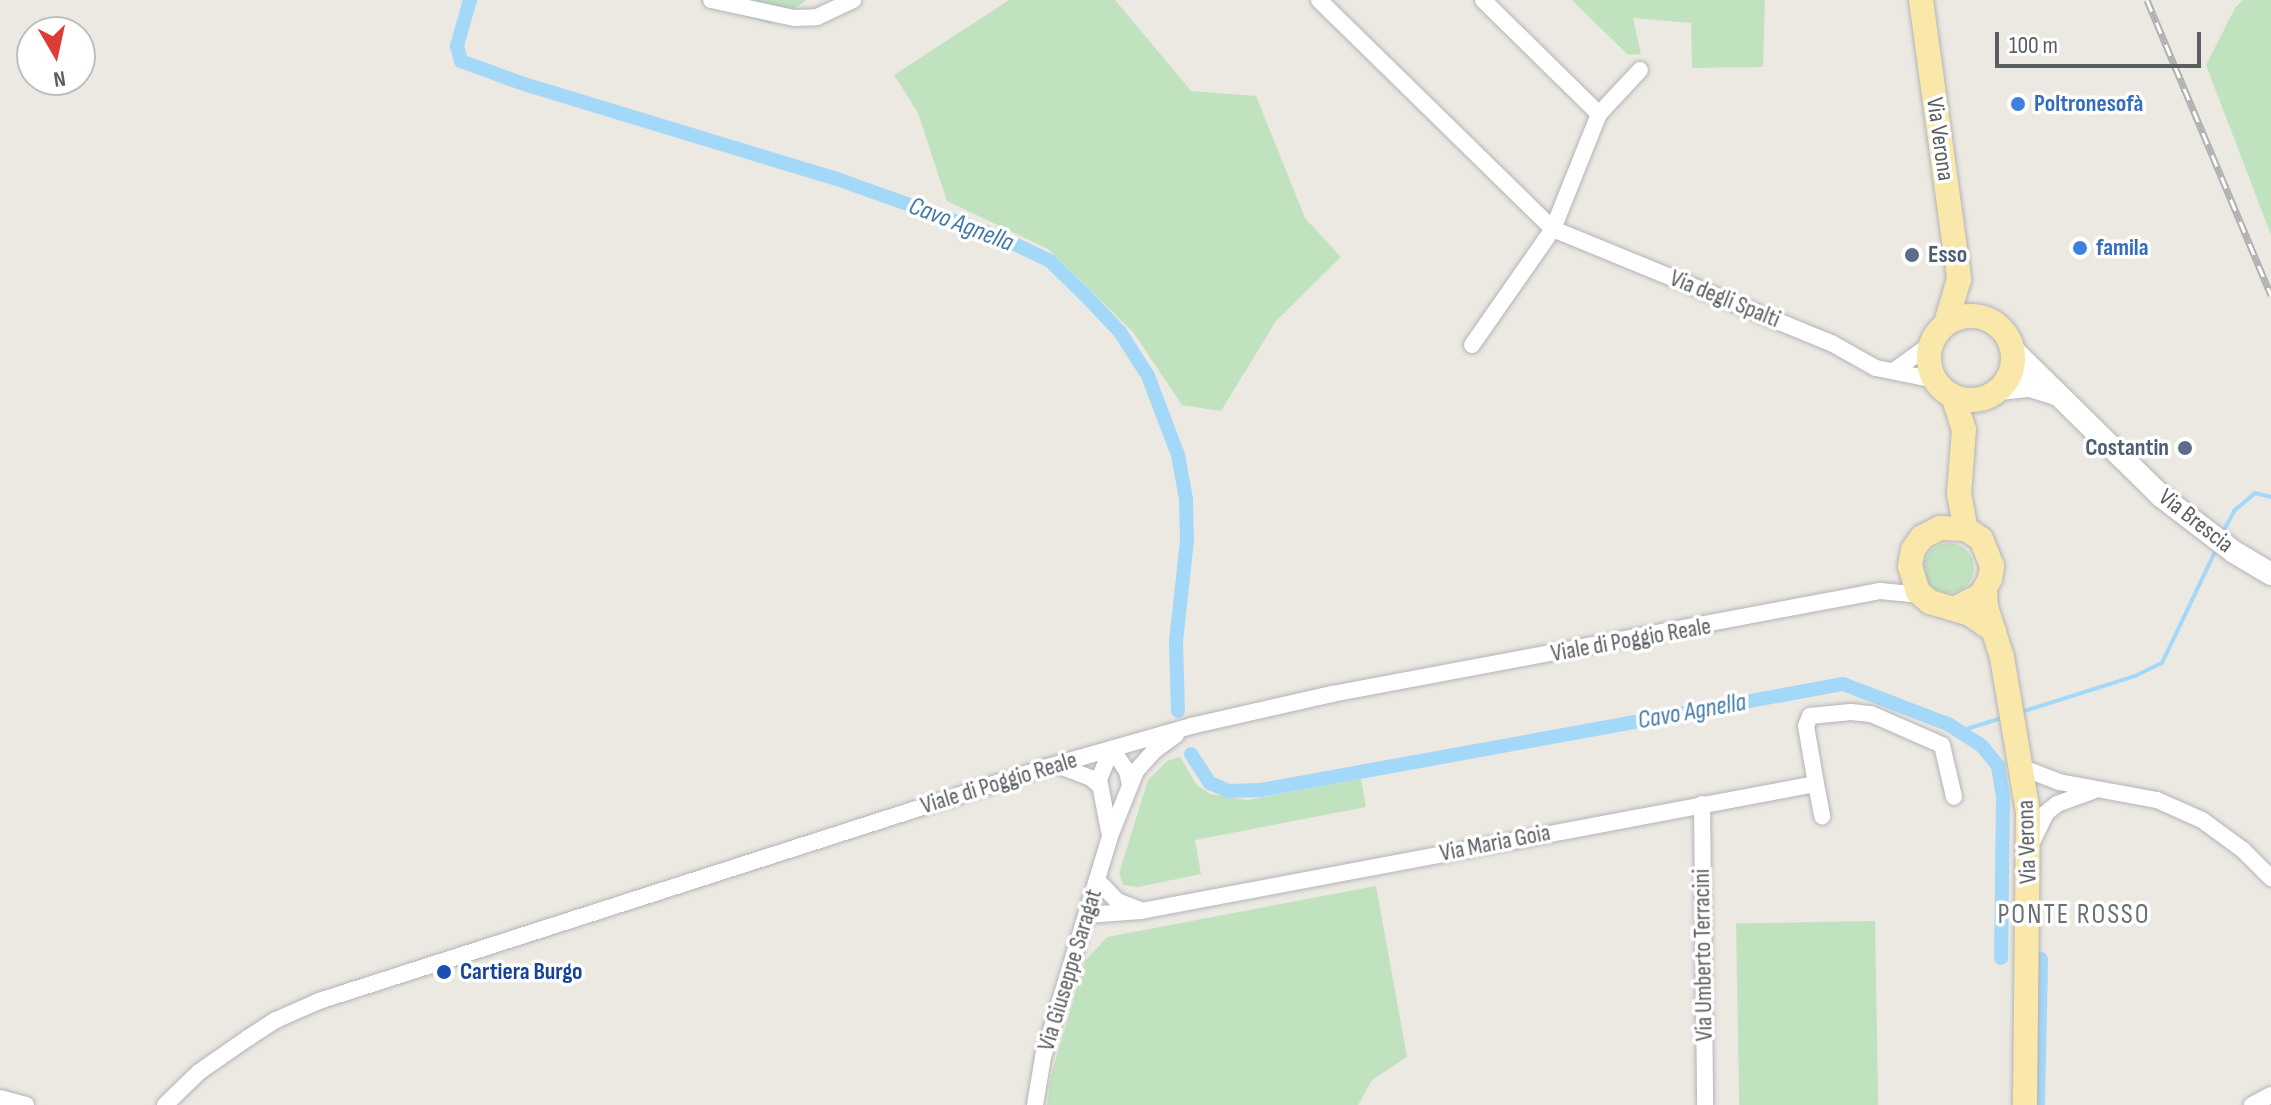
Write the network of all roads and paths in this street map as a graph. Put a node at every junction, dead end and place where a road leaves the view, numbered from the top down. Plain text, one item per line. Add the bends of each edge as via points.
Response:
1 (711, 0) edge
2 (853, 0) edge
3 (1319, 0) edge
4 (1483, 0) edge
5 (1921, 0) edge
6 (1640, 70) dead end
7 (1599, 114) junction
8 (1553, 229) junction
9 (1959, 279) junction
10 (1988, 318) junction
11 (1946, 323) junction
12 (1931, 344) junction
13 (1472, 345) dead end
14 (2014, 351) junction
15 (1895, 370) junction
16 (1935, 380) junction
17 (1990, 394) junction
18 (2057, 395) junction
19 (1953, 396) junction
20 (1964, 429) junction
21 (1959, 494) junction
22 (1940, 528) junction
23 (1966, 529) junction
24 (1911, 562) junction
25 (2271, 574) edge
26 (1985, 589) junction
27 (1880, 591) junction
28 (1922, 595) junction
29 (1956, 608) junction
30 (1994, 631) junction
31 (1191, 726) junction
32 (1112, 749) junction
33 (1055, 765) junction
34 (2023, 774) junction
35 (1816, 784) junction
36 (1130, 785) junction
37 (1100, 786) junction
38 (2091, 792) junction
39 (1954, 797) dead end
40 (1702, 804) junction
41 (1822, 816) dead end
42 (1110, 836) junction
43 (2029, 851) junction
44 (2271, 878) edge
45 (1097, 880) junction
46 (1141, 911) junction
47 (1086, 915) junction
48 (2271, 1095) edge
49 (0, 1098) edge
50 (26, 1105) edge
51 (165, 1105) edge
52 (1035, 1105) edge
53 (1705, 1105) edge
54 (2025, 1105) edge
55 (2252, 1105) edge

1 - 2 street via 794,18 817,17
3 - 8 street, Via degli Spalti
4 - 7 street
5 - 9 main road, Via Verona
6 - 7 street
7 - 8 street
8 - 13 street
8 - 15 street, Via degli Spalti via 1833,344 1876,368
9 - 10 main road, Via Verona
9 - 11 main road, Via Verona
10 - 11 main road via 1973,315
10 - 14 main road via 2008,336
11 - 12 main road
12 - 15 street
12 - 16 main road
14 - 17 main road via 2012,371
14 - 18 main road, Via Brescia
15 - 16 street, Via degli Spalti
16 - 19 main road
17 - 18 main road via 2030,386
17 - 19 main road
17 - 20 main road
18 - 25 main road, Via Brescia via 2161,496
19 - 20 main road
20 - 21 main road
21 - 22 main road
21 - 23 main road
22 - 23 main road
22 - 24 main road via 1922,537
23 - 26 main road via 1989,552 1992,566
24 - 27 street
24 - 28 main road via 1911,578
26 - 29 main road via 1974,601
26 - 30 main road, Via Verona
27 - 28 street, Viale di Poggio Reale
27 - 31 street, Viale di Poggio Reale via 1332,694
28 - 29 main road
29 - 30 main road
30 - 34 main road, Via Verona
31 - 32 street, Viale di Poggio Reale
31 - 36 street, Via Giuseppe Saragat via 1155,750
32 - 33 street, Viale di Poggio Reale
32 - 36 street
32 - 37 street, Via Giuseppe Saragat
33 - 37 street
33 - 51 street, Viale di Poggio Reale via 319,1001 255,1033 199,1072
34 - 38 street
34 - 43 main road, Via Verona
35 - 39 street via 1806,726 1810,716 1851,712 1871,714 1942,745
35 - 40 street, Via Maria Goia
35 - 41 street
36 - 42 street, Via Giuseppe Saragat
37 - 42 street, Via Giuseppe Saragat
38 - 43 street via 2065,799 2046,813
38 - 44 street via 2157,800 2202,820
40 - 46 street, Via Maria Goia
40 - 53 street, Via Umberto Terracini
42 - 45 street, Via Giuseppe Saragat
43 - 54 main road, Via Verona
45 - 46 street via 1117,901
45 - 47 street, Via Giuseppe Saragat
46 - 47 street, Via Maria Goia
47 - 52 street, Via Giuseppe Saragat via 1043,1057
48 - 55 street
49 - 50 street

